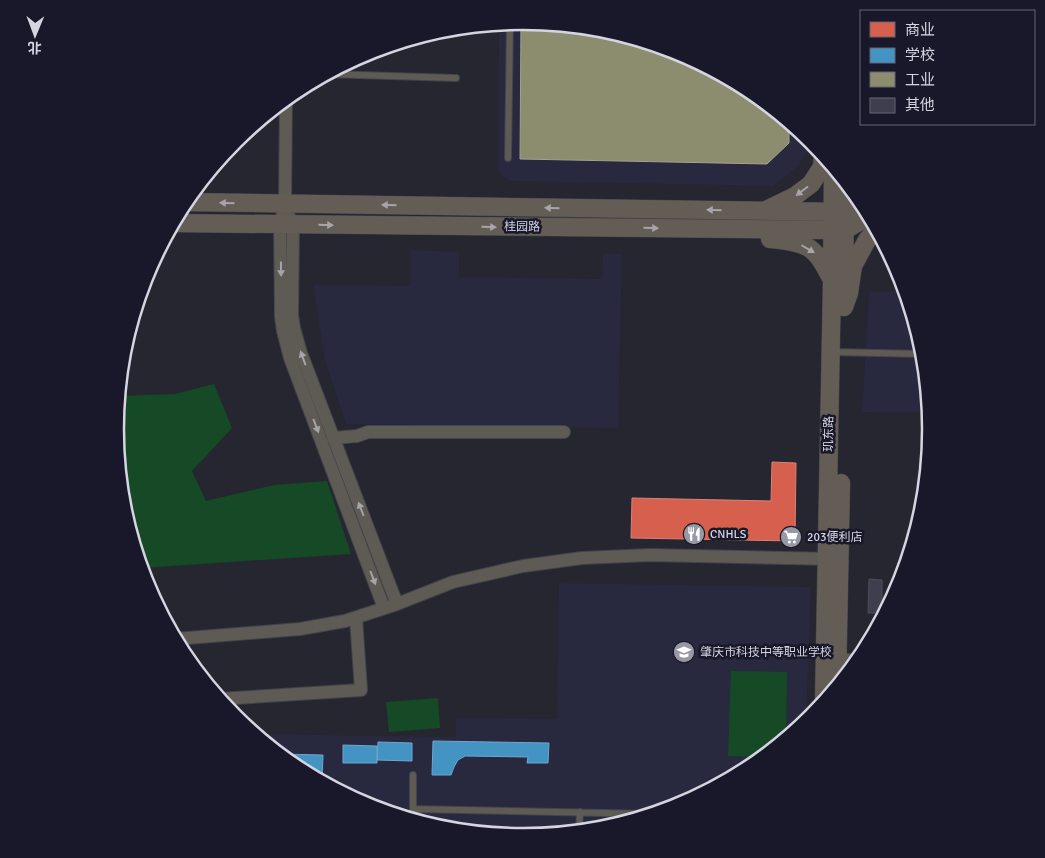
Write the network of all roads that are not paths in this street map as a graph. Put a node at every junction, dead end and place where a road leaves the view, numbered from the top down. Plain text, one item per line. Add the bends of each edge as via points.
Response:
1 (510, 30) edge
2 (339, 74) edge
3 (456, 78) dead end
4 (286, 108) edge
5 (508, 158) dead end
6 (822, 166) edge
7 (834, 180) edge
8 (843, 192) edge
9 (194, 202) edge
10 (285, 204) junction
11 (855, 208) edge
12 (763, 211) junction
13 (860, 217) edge
14 (838, 221) junction
15 (181, 223) edge
16 (286, 225) junction
17 (728, 229) junction
18 (871, 236) edge
19 (832, 281) junction
20 (844, 307) junction
21 (837, 352) junction
22 (914, 354) edge
23 (564, 432) dead end
24 (333, 438) junction
25 (833, 559) junction
26 (397, 604) junction
27 (384, 608) junction
28 (356, 618) junction
29 (183, 638) edge
30 (831, 656) junction
31 (850, 657) edge
32 (835, 676) edge
33 (826, 687) edge
34 (229, 698) edge
35 (413, 775) dead end
36 (413, 809) junction
37 (413, 812) edge
38 (580, 812) junction
39 (628, 813) edge
40 (579, 824) edge

1 - 5 lane
2 - 3 lane
4 - 10 street
6 -> 12 main road via 811,184
7 - 14 main road, 玑东路
8 - 14 main road, 玑东路
10 -> 9 main road, 桂园路
12 -> 10 main road, 桂园路
10 - 16 street
11 - 14 main road
12 - 14 main road, 桂园路
13 - 14 main road
14 - 17 main road, 桂园路
14 - 19 main road, 玑东路
14 - 20 main road, 玑东路
15 - 16 main road, 桂园路
16 -> 17 main road, 桂园路
24 -> 16 street via 294,328
16 -> 27 street via 281,317 286,346
17 -> 19 main road via 791,241 813,250
18 - 20 main road via 853,266 850,293
19 - 21 main road, 玑东路
20 - 21 main road, 玑东路
21 - 22 lane
21 - 25 main road, 玑东路
23 - 24 street via 368,432
26 -> 24 street
25 - 26 street via 650,555 582,558 523,566 454,582
25 - 30 main road, 玑东路
26 - 27 street
27 - 28 street
28 - 29 street via 300,630
28 - 34 street via 362,690
30 - 31 lane
30 - 32 main road, 玑东路
30 - 33 main road, 玑东路
35 - 36 lane
36 - 37 lane
36 - 38 lane
38 - 39 lane
38 - 40 lane

